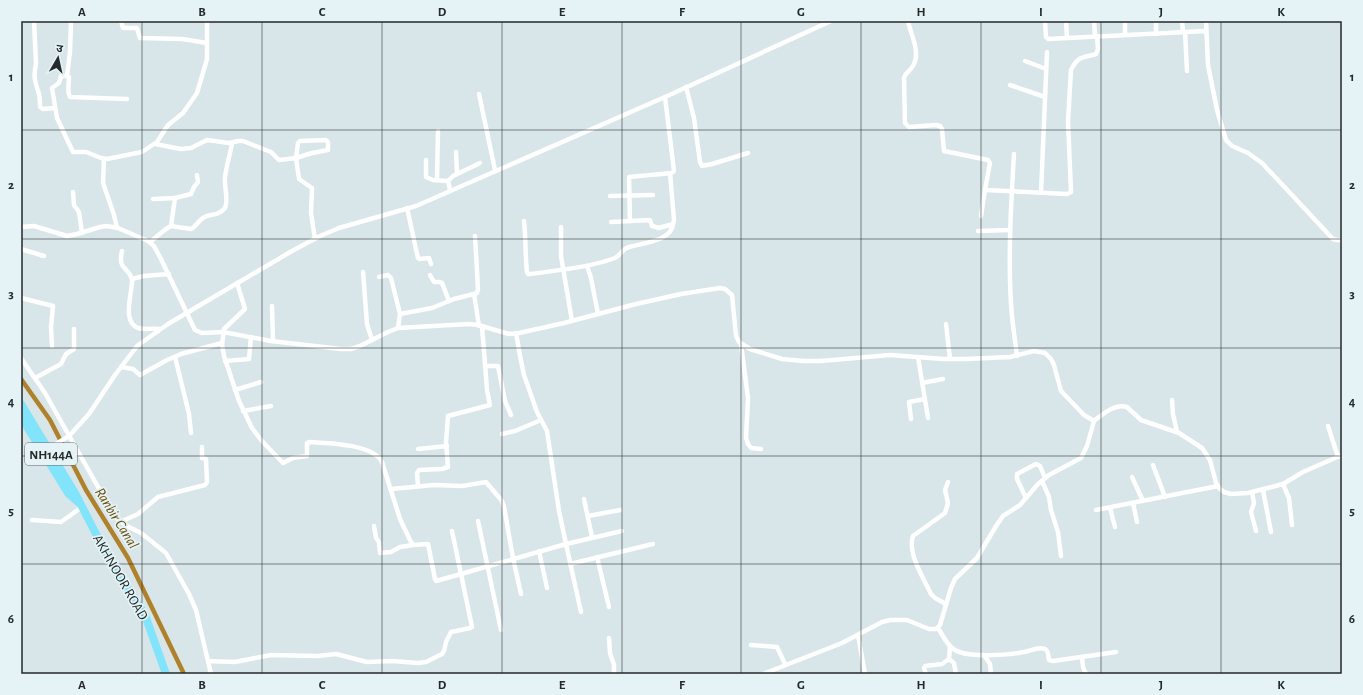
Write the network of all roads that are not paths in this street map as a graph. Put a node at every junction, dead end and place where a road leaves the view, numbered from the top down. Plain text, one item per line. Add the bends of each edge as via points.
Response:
1 (34, 21) edge
2 (71, 21) edge
3 (121, 21) edge
4 (207, 21) edge
5 (831, 21) edge
6 (908, 21) edge
7 (1045, 21) edge
8 (1066, 21) edge
9 (1094, 21) edge
10 (1125, 21) edge
11 (1156, 21) edge
12 (1182, 21) edge
13 (1206, 21) edge
14 (1206, 31) junction
15 (1184, 32) junction
16 (1156, 34) junction
17 (1125, 35) junction
18 (1096, 36) junction
19 (1067, 38) junction
20 (207, 43) junction
21 (1047, 52) dead end
22 (1025, 61) dead end
23 (1046, 69) junction
24 (1187, 70) dead end
25 (67, 76) junction
26 (1010, 85) dead end
27 (686, 87) junction
28 (479, 94) dead end
29 (665, 97) junction
30 (1045, 97) junction
31 (127, 99) dead end
32 (55, 108) junction
33 (438, 131) dead end
34 (232, 143) junction
35 (155, 144) junction
36 (456, 152) dead end
37 (748, 153) dead end
38 (1014, 154) dead end
39 (296, 158) junction
40 (104, 159) junction
41 (426, 160) dead end
42 (480, 163) dead end
43 (495, 170) junction
44 (670, 173) junction
45 (457, 174) junction
46 (197, 175) dead end
47 (437, 180) junction
48 (448, 181) junction
49 (450, 190) junction
50 (985, 190) junction
51 (73, 192) dead end
52 (1012, 192) junction
53 (1041, 193) junction
54 (653, 195) dead end
55 (610, 196) dead end
56 (629, 196) junction
57 (175, 198) junction
58 (153, 199) dead end
59 (407, 208) junction
60 (981, 216) dead end
61 (524, 221) dead end
62 (630, 221) junction
63 (611, 222) dead end
64 (672, 224) junction
65 (171, 226) junction
66 (21, 227) edge
67 (561, 227) dead end
68 (117, 228) junction
69 (1010, 230) junction
70 (978, 231) dead end
71 (82, 233) junction
72 (475, 236) dead end
73 (315, 239) junction
74 (1342, 240) edge
75 (150, 242) junction
76 (21, 249) edge
77 (122, 251) dead end
78 (44, 256) dead end
79 (431, 264) dead end
80 (587, 266) junction
81 (563, 270) junction
82 (363, 272) dead end
83 (168, 274) junction
84 (430, 275) dead end
85 (380, 277) dead end
86 (132, 279) junction
87 (237, 283) junction
88 (474, 294) junction
89 (21, 298) edge
90 (450, 301) junction
91 (272, 306) dead end
92 (187, 313) junction
93 (400, 314) junction
94 (598, 314) junction
95 (572, 321) junction
96 (946, 324) dead end
97 (480, 326) junction
98 (74, 328) dead end
99 (398, 328) junction
100 (160, 329) junction
101 (223, 332) junction
102 (516, 333) junction
103 (251, 337) junction
104 (372, 340) junction
105 (273, 341) junction
106 (222, 343) junction
107 (741, 344) junction
108 (52, 346) dead end
109 (1017, 356) junction
110 (175, 357) junction
111 (918, 357) junction
112 (21, 358) edge
113 (950, 359) junction
114 (225, 361) junction
115 (484, 366) junction
116 (121, 367) junction
117 (35, 378) junction
118 (944, 379) dead end
119 (261, 382) dead end
120 (922, 383) junction
121 (235, 390) junction
122 (925, 399) junction
123 (1172, 400) dead end
124 (21, 404) edge
125 (271, 406) dead end
126 (244, 411) junction
127 (511, 415) dead end
128 (21, 417) edge
129 (928, 418) dead end
130 (910, 419) dead end
131 (540, 420) junction
132 (1094, 421) junction
133 (1328, 426) dead end
134 (25, 429) edge
135 (1177, 432) junction
136 (191, 433) dead end
137 (502, 434) dead end
138 (69, 436) junction
139 (447, 446) junction
140 (202, 447) dead end
141 (48, 449) junction
142 (418, 449) dead end
143 (761, 449) dead end
144 (1340, 456) edge
145 (1153, 465) dead end
146 (1132, 477) dead end
147 (1044, 480) junction
148 (948, 482) dead end
149 (1283, 484) junction
150 (418, 486) junction
151 (1218, 486) junction
152 (391, 490) junction
153 (1263, 490) junction
154 (1252, 492) junction
155 (1165, 497) junction
156 (1026, 498) junction
157 (584, 499) dead end
158 (1143, 501) junction
159 (1133, 503) junction
160 (82, 506) junction
161 (1110, 508) junction
162 (620, 510) dead end
163 (1096, 510) dead end
164 (588, 516) junction
165 (32, 520) dead end
166 (120, 522) junction
167 (478, 522) dead end
168 (1138, 522) dead end
169 (1292, 524) dead end
170 (374, 526) dead end
171 (1115, 527) dead end
172 (622, 530) dead end
173 (452, 531) dead end
174 (1256, 531) dead end
175 (1271, 532) dead end
176 (592, 537) junction
177 (566, 544) junction
178 (653, 544) dead end
179 (413, 545) junction
180 (540, 551) junction
181 (1061, 556) dead end
182 (597, 557) junction
183 (513, 558) junction
184 (570, 564) junction
185 (488, 566) junction
186 (461, 574) junction
187 (547, 588) dead end
188 (521, 594) dead end
189 (946, 604) junction
190 (609, 607) dead end
191 (581, 612) dead end
192 (938, 628) junction
193 (502, 630) dead end
194 (858, 635) junction
195 (609, 638) dead end
196 (751, 645) dead end
197 (950, 646) junction
198 (1116, 652) dead end
199 (984, 655) junction
200 (1082, 657) junction
201 (950, 660) junction
202 (208, 661) junction
203 (785, 664) junction
204 (166, 674) edge
205 (211, 674) edge
206 (614, 674) edge
207 (763, 674) edge
208 (865, 674) edge
209 (926, 674) edge
210 (956, 674) edge
211 (991, 674) edge
212 (1086, 674) edge

1 - 32 street via 34,70 40,107
2 - 25 street
3 - 20 street via 123,28 137,28 140,38 182,39
4 - 20 street
5 - 27 street
6 - 50 street via 917,53 913,67 904,78 905,123 909,127 940,126 944,151 988,160 990,163
7 - 19 street via 1047,39
8 - 19 street
9 - 18 street
10 - 17 street
11 - 16 street
12 - 15 street
13 - 14 street
14 - 15 street
14 - 74 street via 1208,65 1226,140 1262,163 1333,239
15 - 16 street
15 - 24 street
16 - 17 street
17 - 18 street
18 - 19 street
18 - 53 street via 1096,54 1082,57 1071,70 1068,121 1072,190 1067,194
20 - 35 street via 206,63 197,94 183,113 168,125
21 - 23 street
22 - 23 street
23 - 30 street
25 - 31 street via 70,97
25 - 32 street via 61,76 59,82 52,86
26 - 30 street
27 - 29 street
27 - 37 street via 702,166
28 - 43 street
29 - 43 street
29 - 44 street via 674,169
30 - 53 street
32 - 40 street via 72,151 86,152
33 - 47 street
34 - 35 street via 207,140 191,148 181,149
34 - 39 street via 243,141 256,145 271,152 278,160
34 - 65 street via 225,177 226,208 216,215 203,218 192,229
35 - 40 street via 132,155
36 - 45 street
38 - 52 street
39 - 39 street via 328,150 328,142 300,141
39 - 73 street via 299,179 312,188 311,213
40 - 68 street via 103,183
41 - 47 street via 426,177
42 - 45 street
43 - 49 street
44 - 56 street via 629,177
44 - 64 street via 674,220
45 - 48 street
46 - 57 street via 198,182 191,194
47 - 48 street
48 - 49 street
49 - 59 street
50 - 52 street
50 - 60 street
51 - 71 street
52 - 53 street
52 - 69 street
54 - 56 street
55 - 56 street
56 - 62 street
57 - 58 street
57 - 65 street
59 - 73 street via 339,228
59 - 79 street via 418,258 430,258
61 - 81 street via 528,274
62 - 63 street
62 - 64 street via 650,220 652,226 659,228
64 - 80 street via 672,230 668,234 625,248 617,257
65 - 75 street
66 - 71 street via 34,226 67,236
67 - 81 street
68 - 71 street via 100,227
68 - 75 street
69 - 70 street
69 - 109 street via 1011,304
72 - 88 street via 478,289
73 - 87 street
75 - 83 street
76 - 78 street
77 - 86 street via 121,263
80 - 81 street
80 - 94 street
81 - 95 street
82 - 104 street
83 - 86 street
83 - 92 street
84 - 90 street via 434,282 442,283
85 - 93 street via 390,277
86 - 100 street via 129,314 133,324 140,328
87 - 92 street
87 - 101 street via 245,309
88 - 90 street
88 - 97 street
89 - 108 street via 53,306
90 - 93 street via 432,308
91 - 105 street
92 - 100 street
92 - 101 street via 198,332
93 - 99 street
94 - 95 street
94 - 107 street via 681,294 725,289 732,295 736,336
95 - 102 street
96 - 113 street
97 - 99 street via 468,324
97 - 102 street via 509,334
97 - 115 street
98 - 117 street via 74,349 66,354 61,364
99 - 104 street
100 - 116 street via 138,346
101 - 103 street
101 - 106 street
102 - 131 street via 522,366
103 - 105 street
103 - 114 street via 249,359
104 - 105 street via 351,349
106 - 110 street
106 - 114 street
107 - 111 street via 771,356 793,361 890,355
107 - 143 street via 748,398 746,438 751,448
109 - 113 street
109 - 132 street via 1034,351 1049,356 1061,391 1084,415
110 - 116 street via 140,375 133,369
110 - 136 street
111 - 113 street
111 - 120 street
112 - 117 street
114 - 121 street
115 - 127 street via 497,365 505,401
115 - 139 street via 490,405 448,416
116 - 138 street via 89,414
117 - 138 street
118 - 120 street
119 - 121 street
120 - 122 street
121 - 126 street
122 - 129 street
122 - 130 street via 909,402
123 - 135 street
124 - 141 highway, AKHNOOR ROAD / NH144A
125 - 126 street
126 - 152 street via 260,440 282,463 307,456 308,442 362,449 380,458
128 - 134 highway, AKHNOOR ROAD / NH144A
131 - 137 street
131 - 177 street via 547,431
132 - 135 street via 1112,408 1124,406 1141,420
132 - 147 street via 1088,446 1081,458
133 - 144 street
134 - 160 highway, AKHNOOR ROAD / NH144A via 68,493
135 - 151 street via 1202,448 1210,460
138 - 141 street
138 - 166 street
139 - 142 street
139 - 150 street via 448,467 419,470
140 - 166 street via 202,458 206,459 205,485 158,497 138,514
141 - 160 highway, AKHNOOR ROAD / NH144A
144 - 149 street
145 - 155 street
146 - 158 street
147 - 156 street
147 - 156 street via 1040,466 1036,464 1017,474
147 - 181 street via 1058,532
148 - 189 street via 945,490 948,503 945,513 913,536 911,544 931,594
149 - 153 street
149 - 169 street via 1289,498
150 - 152 street
150 - 183 street via 462,486 486,482 504,506
151 - 154 street via 1231,494
151 - 155 street
152 - 179 street via 400,519
153 - 154 street
153 - 175 street
154 - 174 street via 1254,503 1251,512
155 - 158 street
156 - 189 street via 1020,506 1000,520 977,558 955,578
157 - 164 street
158 - 159 street
159 - 161 street
159 - 168 street
160 - 165 street via 65,521
160 - 204 highway, AKHNOOR ROAD / NH144A via 102,545 145,615
161 - 163 street
161 - 171 street
162 - 164 street
164 - 176 street
166 - 202 street via 141,533 166,553 196,610
167 - 185 street
170 - 179 street via 380,553
172 - 176 street
173 - 186 street
176 - 177 street
177 - 180 street
177 - 184 street
178 - 182 street
179 - 186 street via 428,544 435,580
180 - 183 street
180 - 187 street
182 - 184 street
182 - 190 street
183 - 185 street
183 - 188 street
184 - 191 street
185 - 186 street
185 - 193 street
186 - 202 street via 472,627 451,632 442,654 426,662 367,662 336,654 271,655 224,663
189 - 192 street
192 - 194 street via 932,630 907,620 890,620
192 - 197 street
194 - 203 street
194 - 208 street
195 - 206 street
196 - 203 street via 777,647
197 - 199 street via 957,651
197 - 201 street
198 - 200 street
199 - 200 street via 1043,648 1051,661
199 - 211 street via 990,664
200 - 212 street
201 - 209 street via 942,664 925,666
201 - 210 street via 954,663
202 - 205 street
203 - 207 street

